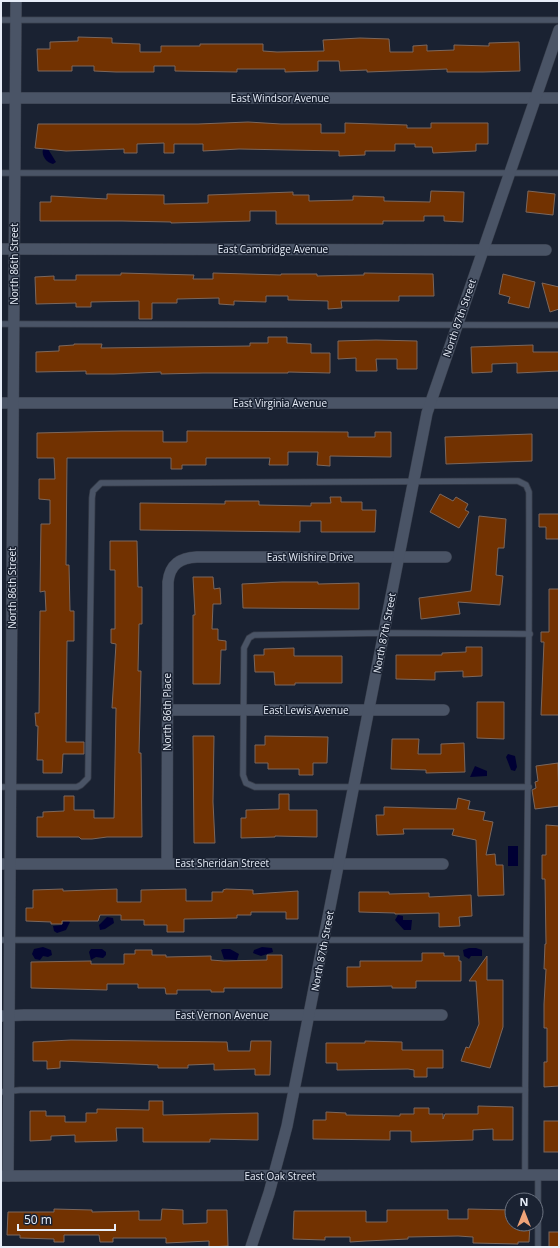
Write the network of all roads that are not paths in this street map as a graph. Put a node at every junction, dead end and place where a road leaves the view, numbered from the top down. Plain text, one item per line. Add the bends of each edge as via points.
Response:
1 (16, 1) edge
2 (1, 20) edge
3 (16, 20) junction
4 (559, 20) edge
5 (559, 30) edge
6 (1, 98) edge
7 (15, 98) junction
8 (535, 98) junction
9 (559, 98) edge
10 (1, 173) edge
11 (14, 173) junction
12 (510, 173) junction
13 (559, 173) edge
14 (1, 249) edge
15 (14, 249) junction
16 (483, 249) junction
17 (546, 250) dead end
18 (1, 324) edge
19 (14, 324) junction
20 (457, 324) junction
21 (559, 325) edge
22 (1, 403) edge
23 (13, 403) junction
24 (430, 403) junction
25 (559, 403) edge
26 (414, 481) junction
27 (399, 558) junction
28 (446, 558) dead end
29 (175, 563) joint
30 (384, 633) junction
31 (530, 634) junction
32 (167, 710) junction
33 (243, 710) junction
34 (369, 710) junction
35 (444, 710) dead end
36 (5, 787) edge
37 (354, 787) junction
38 (529, 787) junction
39 (166, 863) junction
40 (5, 864) edge
41 (339, 864) junction
42 (443, 864) dead end
43 (5, 940) edge
44 (324, 940) junction
45 (526, 940) junction
46 (309, 1015) junction
47 (442, 1015) dead end
48 (5, 1016) edge
49 (294, 1090) junction
50 (525, 1090) junction
51 (4, 1092) edge
52 (525, 1175) junction
53 (538, 1175) junction
54 (559, 1175) edge
55 (4, 1176) edge
56 (274, 1176) junction
57 (251, 1247) edge
58 (538, 1247) edge

1 - 3 street, North 86th Street
2 - 3 lane
3 - 4 lane
3 - 7 street, North 86th Street
5 - 8 street, North 87th Street
6 - 7 street, East Windsor Avenue
7 - 8 street, East Windsor Avenue
7 - 11 street, North 86th Street
8 - 9 street, East Windsor Avenue
8 - 12 street, North 87th Street
10 - 11 lane
11 - 12 lane
11 - 15 street, North 86th Street
12 - 13 lane
12 - 16 street, North 87th Street
14 - 15 street, East Cambridge Avenue
15 - 16 street, East Cambridge Avenue
15 - 19 street, North 86th Street
16 - 17 street, East Cambridge Avenue
16 - 20 street, North 87th Street
18 - 19 lane
19 - 20 lane
19 - 23 street, North 86th Street
20 - 21 lane
20 - 24 street, North 87th Street
22 - 23 street, East Virginia Avenue
23 - 24 street, East Virginia Avenue
23 - 36 street, North 86th Street
24 - 25 street, East Virginia Avenue
24 - 26 street, North 87th Street
26 - 27 street, North 87th Street
26 - 31 lane via 518,481 526,485 529,492
26 - 36 lane via 101,482 96,486 92,498 88,778 77,787
27 - 28 street, East Wilshire Drive
27 - 29 street, East Wilshire Drive via 197,557 182,559
27 - 30 street, North 87th Street
29 - 32 street, North 86th Place via 168,582
30 - 31 lane
30 - 33 lane via 254,635 249,638 244,648
30 - 34 street, North 87th Street
31 - 38 lane
32 - 33 street, East Lewis Avenue
32 - 39 street, North 86th Place
33 - 34 street, East Lewis Avenue
33 - 37 lane via 243,775 246,783 255,787
34 - 35 street, East Lewis Avenue
34 - 37 street, North 87th Street
36 - 40 street, North 86th Street
37 - 38 lane
37 - 41 street, North 87th Street
38 - 45 lane
39 - 40 street, East Sheridan Street
39 - 41 street, East Sheridan Street
40 - 43 street, North 86th Street
41 - 42 street, East Sheridan Street
41 - 44 street, North 87th Street
43 - 44 lane
43 - 48 street, North 86th Street
44 - 45 lane
44 - 46 street, North 87th Street
45 - 50 lane
46 - 47 street, East Vernon Avenue
46 - 48 street, East Vernon Avenue
46 - 49 street, North 87th Street
48 - 51 street, North 86th Street
49 - 50 lane
49 - 51 lane
49 - 56 street, North 87th Street
50 - 52 lane
51 - 55 street, North 86th Street
52 - 53 street, East Oak Street
52 - 56 street, East Oak Street
53 - 54 street, East Oak Street
53 - 58 lane
55 - 56 street, East Oak Street
56 - 57 street, North 87th Street

